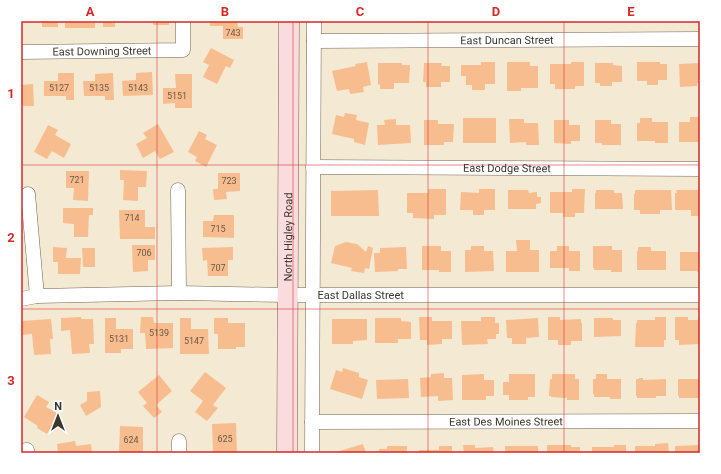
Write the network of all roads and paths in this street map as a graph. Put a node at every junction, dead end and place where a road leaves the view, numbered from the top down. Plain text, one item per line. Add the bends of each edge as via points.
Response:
1 (183, 21) edge
2 (289, 21) edge
3 (314, 21) edge
4 (700, 40) edge
5 (314, 41) junction
6 (21, 52) edge
7 (313, 167) junction
8 (700, 169) edge
9 (178, 190) dead end
10 (28, 194) dead end
11 (179, 293) junction
12 (288, 294) junction
13 (313, 294) junction
14 (700, 295) edge
15 (37, 296) junction
16 (21, 299) edge
17 (312, 422) junction
18 (700, 422) edge
19 (287, 453) edge
20 (312, 453) edge

1 - 6 street, East Downing Street via 183,50
2 - 12 main road, North Higley Road
3 - 5 street
4 - 5 street, East Duncan Street
5 - 7 street
7 - 8 street, East Dodge Street
7 - 13 street
9 - 11 street
10 - 15 street
11 - 12 street, East Dallas Street
11 - 15 street, East Dallas Street
12 - 13 street, East Dallas Street
12 - 19 main road, North Higley Road
13 - 14 street, East Dallas Street
13 - 17 street
15 - 16 street, East Dallas Street
17 - 18 street, East Des Moines Street
17 - 20 street

